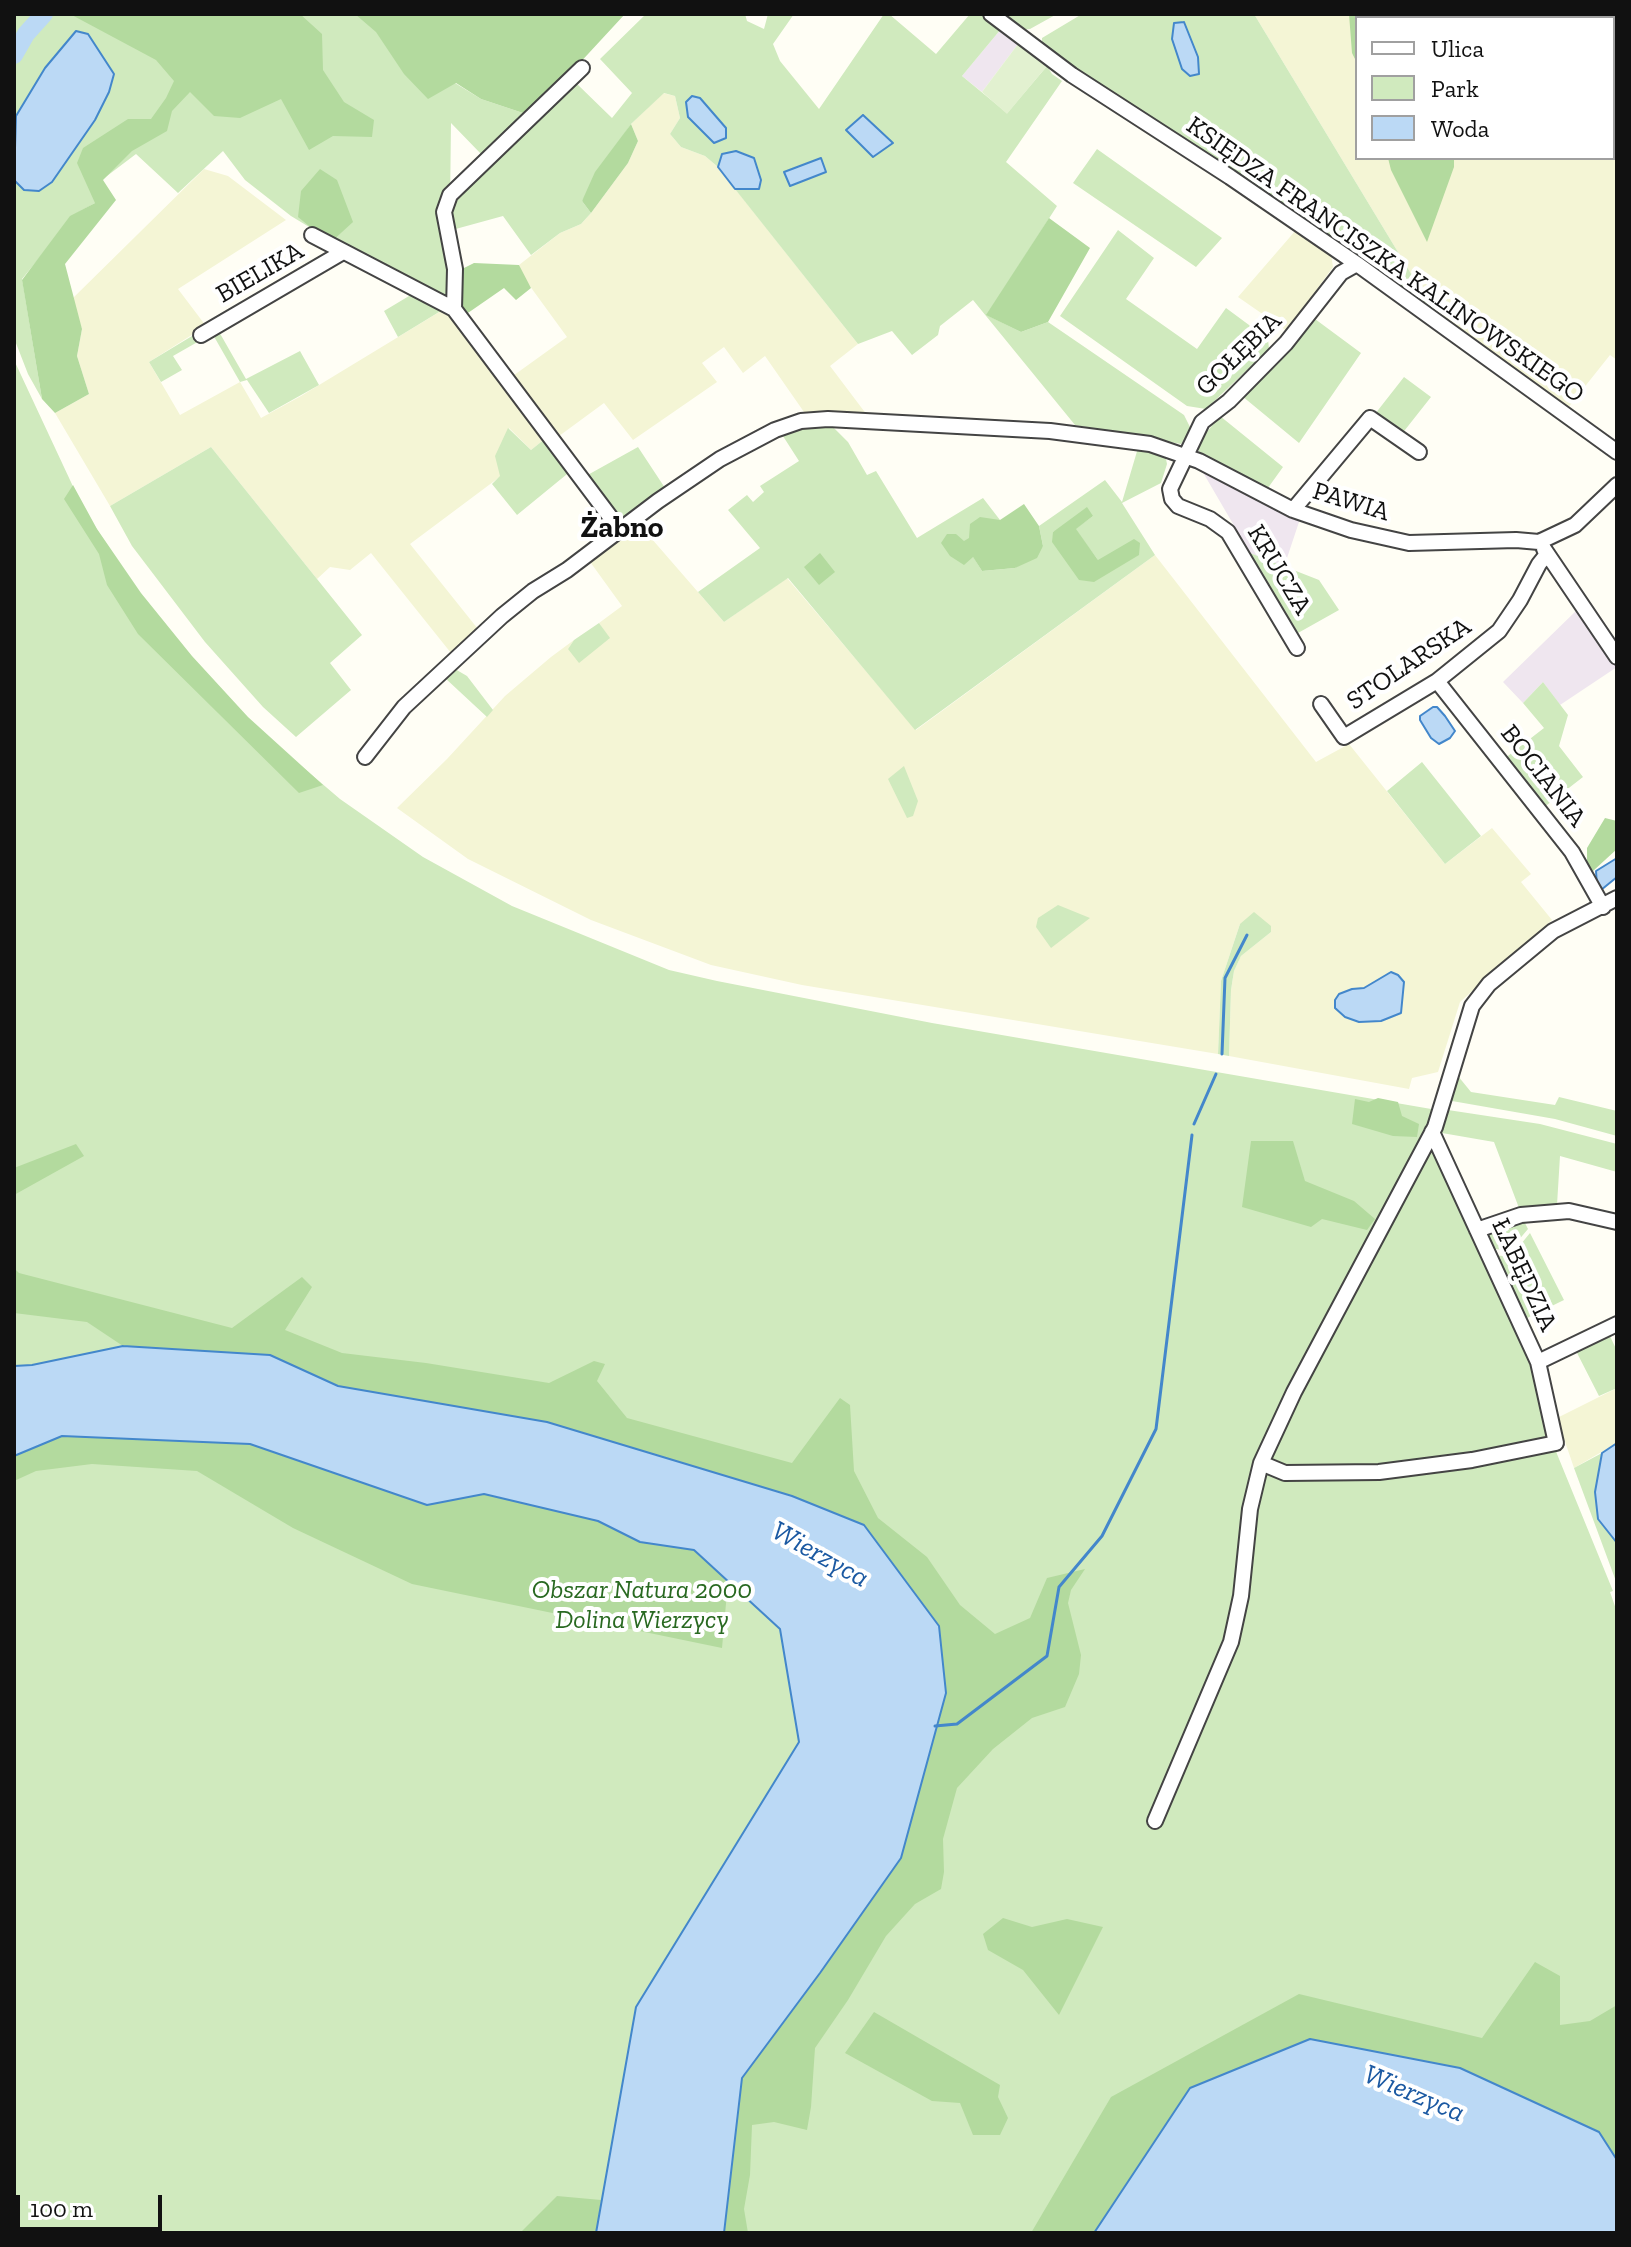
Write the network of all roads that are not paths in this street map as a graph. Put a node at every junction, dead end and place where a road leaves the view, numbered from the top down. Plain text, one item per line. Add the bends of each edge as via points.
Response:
1 (991, 14) edge
2 (582, 68) dead end
3 (312, 235) dead end
4 (1333, 248) junction
5 (343, 252) junction
6 (1357, 264) junction
7 (1329, 289) junction
8 (454, 309) junction
9 (201, 335) dead end
10 (1419, 452) dead end
11 (1617, 452) edge
12 (1185, 456) junction
13 (1617, 485) edge
14 (1293, 510) junction
15 (620, 530) junction
16 (1543, 548) junction
17 (1297, 648) dead end
18 (1617, 657) edge
19 (1437, 681) junction
20 (1321, 704) dead end
21 (365, 757) dead end
22 (1617, 898) edge
23 (1603, 907) junction
24 (1432, 1132) junction
25 (1617, 1222) edge
26 (1477, 1230) junction
27 (1617, 1324) edge
28 (1538, 1362) junction
29 (1261, 1463) junction
30 (1155, 1821) dead end

1 - 4 street, KSIĘDZA FRANCISZKA KALINOWSKIEGO via 1048,58
2 - 8 street via 450,195 444,212 455,269
3 - 5 street
4 - 6 street, KSIĘDZA FRANCISZKA KALINOWSKIEGO
4 - 7 street via 1336,270
5 - 8 street
5 - 9 street, BIELIKA
6 - 7 street, GOŁĘBIA
6 - 11 street, KSIĘDZA FRANCISZKA KALINOWSKIEGO
7 - 12 street, GOŁĘBIA via 1286,343 1202,422
8 - 15 street
10 - 14 street via 1370,418
12 - 14 street, PAWIA
12 - 15 street, PAWIA via 1150,444 1067,432 801,421 720,459
12 - 17 street, KRUCZA via 1171,484 1172,499 1228,532
13 - 16 street, PAWIA
14 - 16 street, PAWIA via 1409,543 1516,540
15 - 21 street, PAWIA via 502,616 404,707
16 - 18 street
16 - 19 street, STOLARSKA via 1520,600 1499,631
19 - 20 street, STOLARSKA via 1344,737
19 - 23 street, BOCIANIA via 1572,852
22 - 23 street
23 - 24 street via 1553,931 1481,992 1468,1015
24 - 26 street, ŁABĘDZIA
24 - 29 street
25 - 26 street via 1569,1211 1521,1215
26 - 28 street, ŁABĘDZIA
27 - 28 street
28 - 29 street, ŁABĘDZIA via 1556,1443 1379,1472 1285,1473
29 - 30 street via 1231,1642

